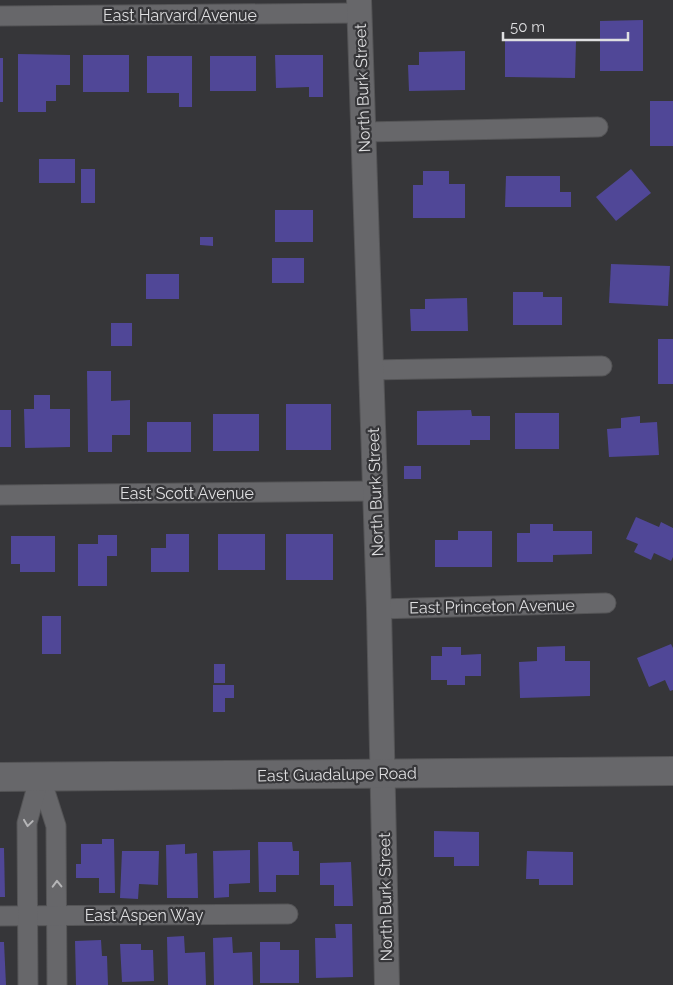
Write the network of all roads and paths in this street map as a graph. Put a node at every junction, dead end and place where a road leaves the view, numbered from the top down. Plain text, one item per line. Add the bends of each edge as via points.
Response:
1 (359, 7) edge
2 (0, 16) edge
3 (598, 127) dead end
4 (364, 132) junction
5 (602, 366) dead end
6 (370, 370) junction
7 (375, 492) junction
8 (0, 495) edge
9 (606, 603) dead end
10 (379, 609) junction
11 (673, 771) edge
12 (382, 773) junction
13 (40, 776) junction
14 (0, 777) edge
15 (288, 914) dead end
16 (0, 916) edge
17 (26, 916) junction
18 (57, 916) junction
19 (28, 985) edge
20 (57, 985) edge
21 (387, 985) edge

1 - 2 street, East Harvard Avenue
1 - 4 street, North Burk Street
3 - 4 street
4 - 6 street, North Burk Street
5 - 6 street
6 - 7 street, North Burk Street
7 - 8 street, East Scott Avenue
7 - 10 street, North Burk Street
9 - 10 street, East Princeton Avenue
10 - 12 street, North Burk Street
11 - 12 main road, East Guadalupe Road
12 - 13 main road, East Guadalupe Road
12 - 21 street, North Burk Street
13 - 14 main road, East Guadalupe Road
13 -> 17 street via 27,823
18 -> 13 street via 56,826
15 - 18 street, East Aspen Way
16 - 17 street, East Aspen Way
17 - 18 street, East Aspen Way
17 - 19 street
18 - 20 street

